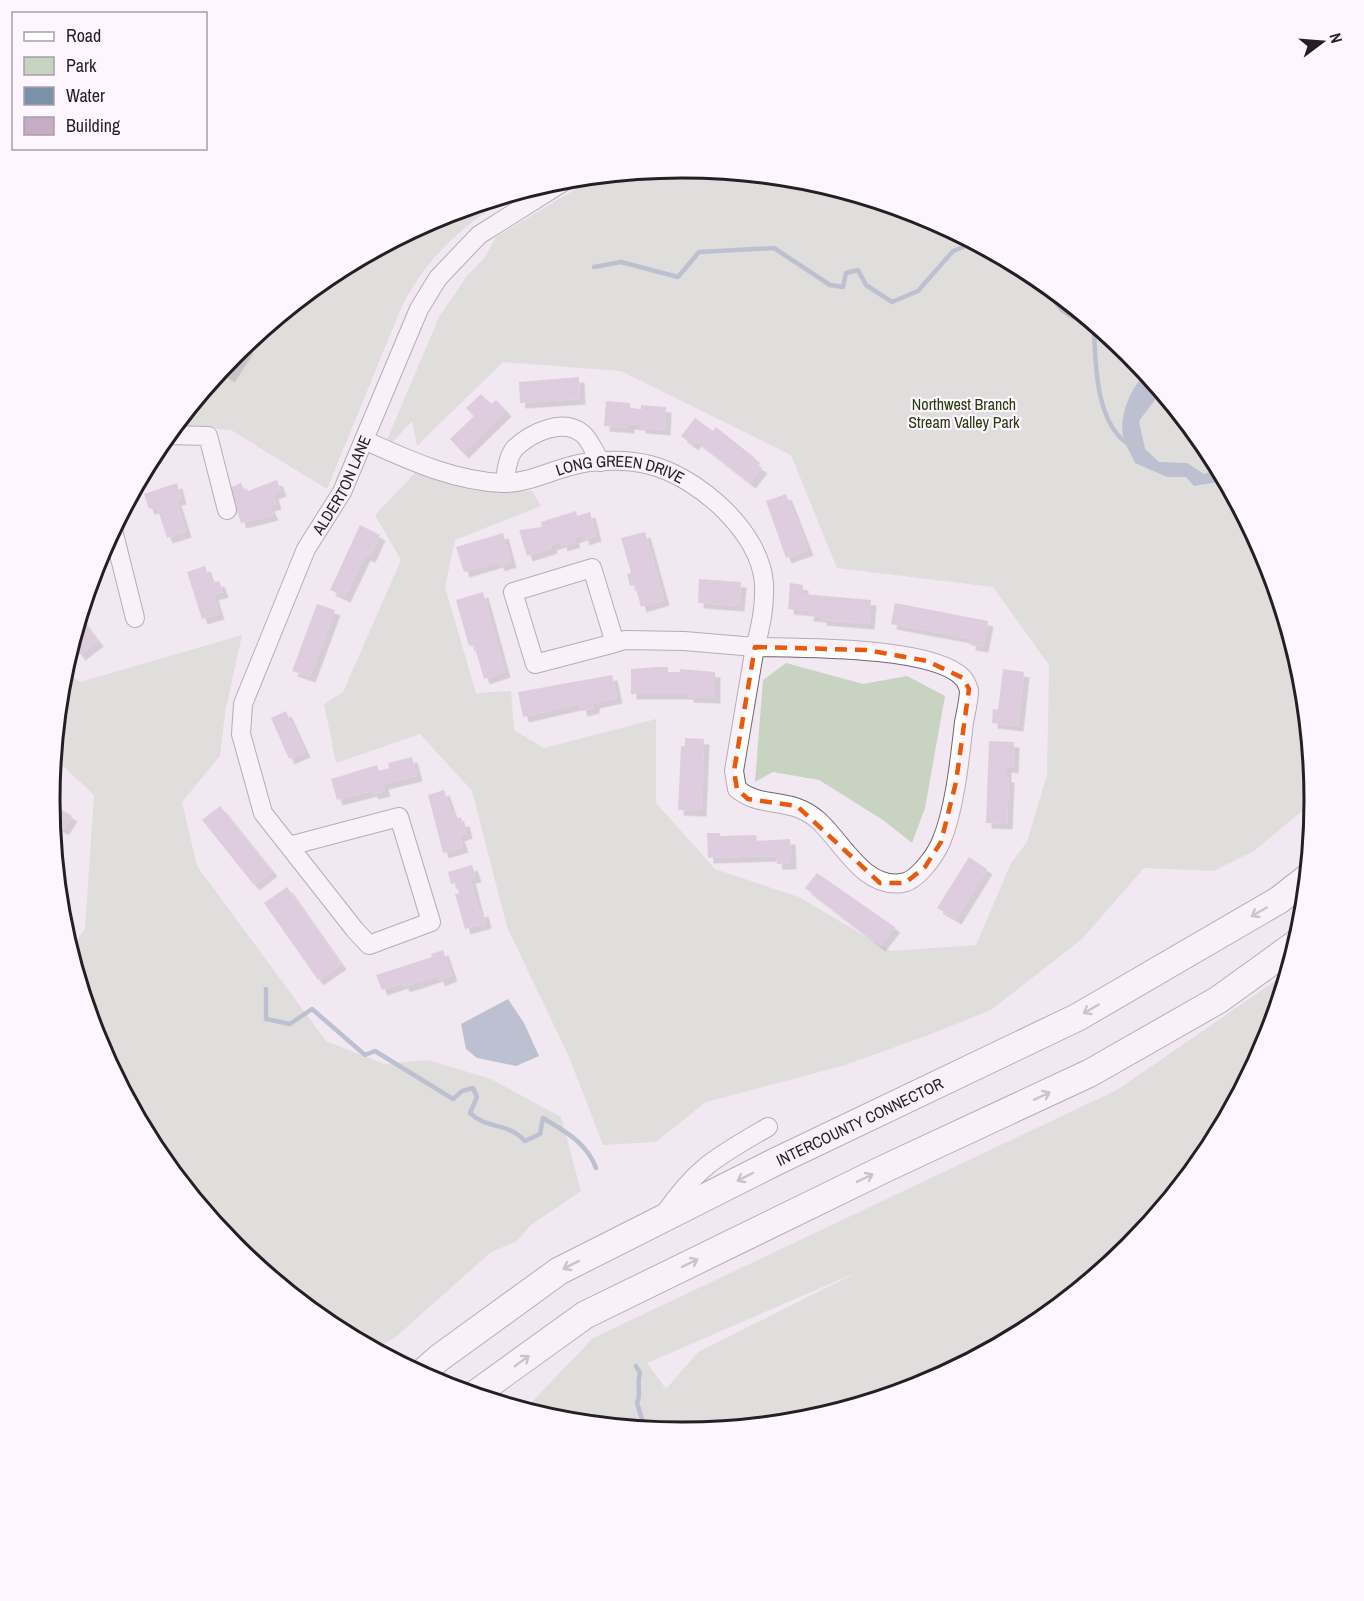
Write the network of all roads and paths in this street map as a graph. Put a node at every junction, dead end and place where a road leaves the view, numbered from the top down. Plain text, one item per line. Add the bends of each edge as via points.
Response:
1 (544, 194) edge
2 (179, 435) edge
3 (364, 440) junction
4 (601, 462) junction
5 (506, 483) junction
6 (227, 510) dead end
7 (116, 542) edge
8 (135, 618) dead end
9 (615, 643) junction
10 (755, 647) junction
11 (289, 846) junction
12 (1299, 885) edge
13 (1285, 951) edge
14 (768, 1127) dead end
15 (660, 1221) junction
16 (429, 1368) edge
17 (482, 1389) edge

1 - 3 street, ALDERTON LANE via 479,235 438,278 419,309
2 - 6 street via 208,436
3 - 5 street, LONG GREEN DRIVE via 390,454 465,479
3 - 11 street, ALDERTON LANE via 342,492 306,549 243,704 241,734 263,813
4 - 5 street, LONG GREEN DRIVE
4 - 5 street via 583,434 567,427 545,429 514,449 505,472
4 - 10 street, LONG GREEN DRIVE via 651,465 685,480 738,522 758,559 764,582 762,624
7 - 8 street
9 - 9 street via 535,664 513,592 592,568
9 - 10 street via 684,641
10 - 10 street, LONG GREEN DRIVE via 867,650 949,668 963,678 969,689 963,734 941,842 925,867 905,883 880,883 859,866 819,821 797,806 748,799 737,789 734,771
11 - 11 street, ALDERTON LANE via 369,945 431,922 399,817
12 -> 15 highway, INTERCOUNTY CONNECTOR via 1279,900 1078,1017
17 -> 13 highway via 585,1315 1090,1073 1218,1000
14 - 15 street via 706,1164
15 -> 16 highway, INTERCOUNTY CONNECTOR via 559,1271

